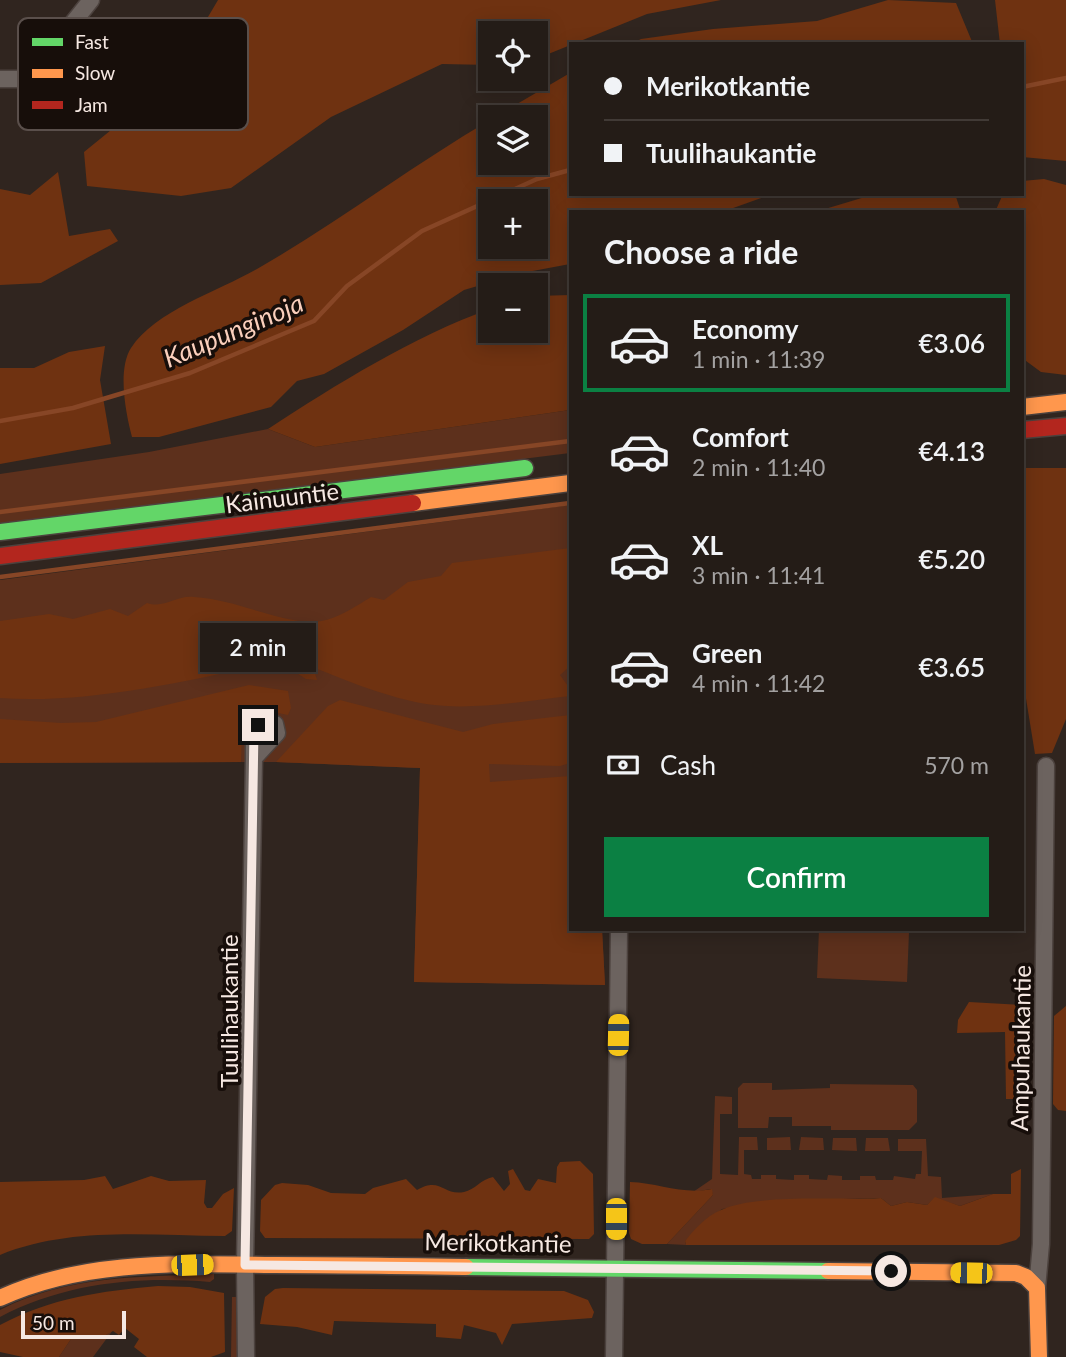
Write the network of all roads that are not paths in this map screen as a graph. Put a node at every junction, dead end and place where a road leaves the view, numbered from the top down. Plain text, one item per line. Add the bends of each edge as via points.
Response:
1 (91, 0) edge
2 (77, 18) edge
3 (0, 79) edge
4 (18, 79) edge
5 (1066, 402) edge
6 (1024, 407) edge
7 (1066, 426) edge
8 (1024, 430) edge
9 (543, 466) dead end
10 (569, 483) edge
11 (0, 533) edge
12 (0, 556) edge
13 (254, 758) dead end
14 (1046, 766) dead end
15 (619, 931) edge
16 (245, 1265) junction
17 (614, 1267) junction
18 (1037, 1288) junction
19 (0, 1298) edge
20 (246, 1357) edge
21 (614, 1357) edge
22 (1039, 1357) edge

1 - 2 street
3 - 4 street
5 - 6 main road
7 - 8 main road
9 - 11 main road, Kainuuntie
10 - 12 main road, Kainuuntie
13 - 16 street, Tuulihaukantie
14 - 18 street, Ampuhaukantie
15 - 17 street
16 - 17 main road, Merikotkantie
16 - 19 main road, Merikotkantie via 93,1268 54,1276
16 - 20 street, Tuulihaukantie
17 - 18 main road, Merikotkantie via 1016,1273
17 - 21 street
18 - 22 main road

